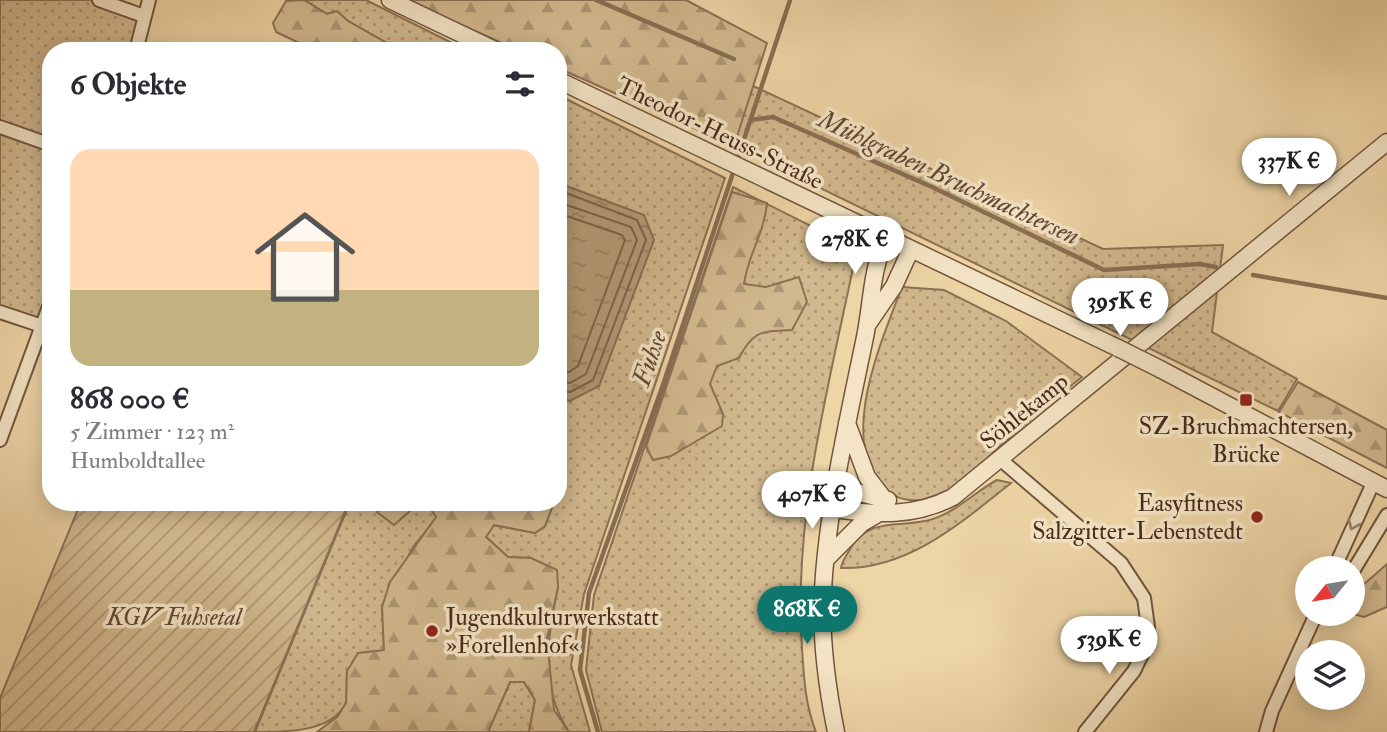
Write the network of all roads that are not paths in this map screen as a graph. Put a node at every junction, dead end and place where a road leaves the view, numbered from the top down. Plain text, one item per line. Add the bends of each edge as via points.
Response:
1 (99, 0) edge
2 (149, 0) edge
3 (390, 0) edge
4 (144, 16) junction
5 (138, 42) edge
6 (478, 42) edge
7 (567, 84) edge
8 (0, 127) edge
9 (42, 142) edge
10 (1387, 142) edge
11 (886, 239) junction
12 (910, 251) junction
13 (0, 312) edge
14 (868, 324) junction
15 (41, 326) joint
16 (847, 423) junction
17 (0, 440) edge
18 (1000, 459) junction
19 (1380, 485) edge
20 (836, 487) junction
21 (884, 499) junction
22 (834, 509) junction
23 (908, 512) junction
24 (1387, 514) edge
25 (876, 515) junction
26 (1341, 556) edge
27 (1362, 556) edge
28 (827, 558) junction
29 (1311, 626) edge
30 (1314, 626) edge
31 (1307, 636) junction
32 (836, 732) edge
33 (1086, 732) edge
34 (1266, 732) edge

1 - 4 street
2 - 4 street
3 - 6 street
4 - 5 street
7 - 11 street, Theodor-Heuss-Straße
8 - 9 street
10 - 18 street, Söhlekamp
11 - 12 street, Theodor-Heuss-Straße
11 - 14 street via 875,269
12 - 14 street via 894,286
12 - 19 street, Theodor-Heuss-Straße, bridge via 1118,348
13 - 15 street
14 - 16 street
15 - 17 street
16 - 20 street
16 - 21 street via 867,477
18 - 23 street, Söhlekamp via 953,497
18 - 33 street via 1121,563 1144,598 1145,648 1134,671
19 -> 26 street
20 - 21 street
20 - 22 street
21 - 23 street
22 - 25 street, Söhlekamp
22 - 28 street
23 - 25 street, Söhlekamp
24 - 27 street
25 - 28 street
28 - 32 street via 822,590 824,629
29 - 31 street
30 - 31 street
31 - 34 street

